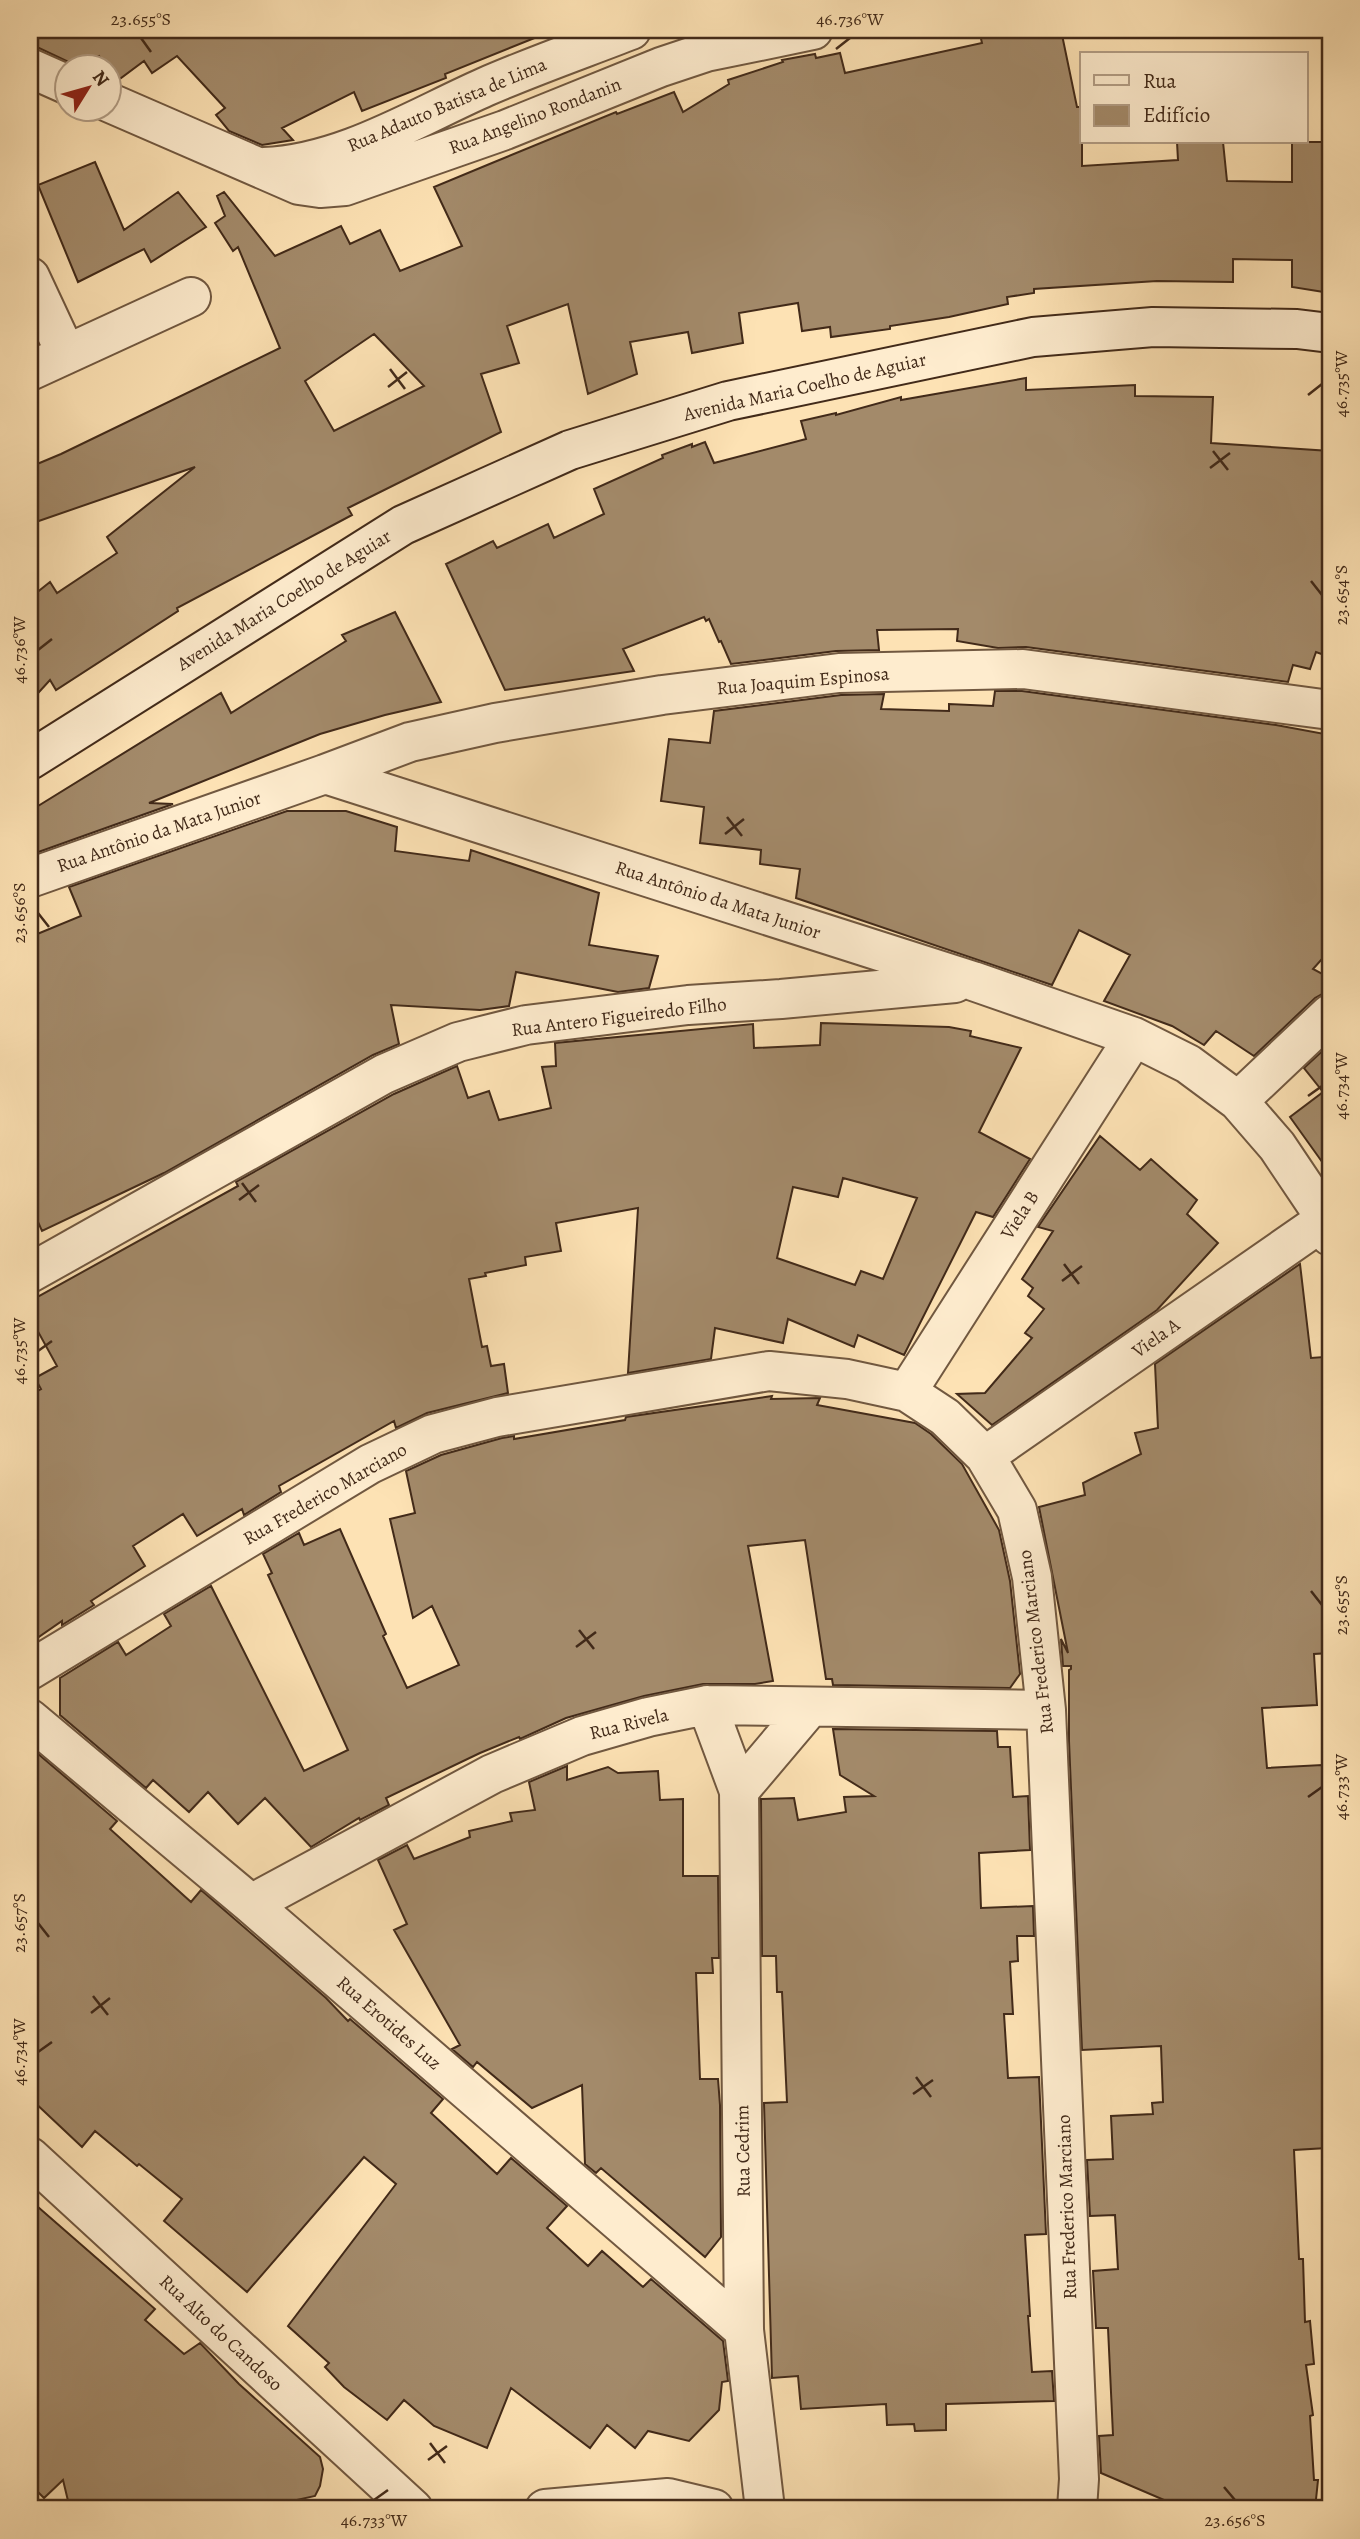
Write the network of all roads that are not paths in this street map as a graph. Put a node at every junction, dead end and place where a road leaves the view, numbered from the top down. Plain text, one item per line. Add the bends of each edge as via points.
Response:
1 (631, 30) edge
2 (813, 30) edge
3 (30, 68) edge
4 (52, 78) edge
5 (122, 108) edge
6 (260, 167) junction
7 (30, 277) edge
8 (191, 297) dead end
9 (1330, 333) edge
10 (66, 354) junction
11 (30, 371) edge
12 (1330, 710) edge
13 (30, 760) edge
14 (325, 774) junction
15 (30, 878) edge
16 (973, 981) junction
17 (1330, 1014) edge
18 (1134, 1037) junction
19 (1238, 1101) junction
20 (1328, 1227) edge
21 (30, 1273) edge
22 (907, 1392) junction
23 (985, 1456) junction
24 (30, 1670) edge
25 (707, 1705) junction
26 (810, 1707) junction
27 (1046, 1710) junction
28 (30, 1719) edge
29 (739, 1791) junction
30 (251, 1904) junction
31 (30, 2157) edge
32 (744, 2330) junction
33 (413, 2509) edge
34 (545, 2509) edge
35 (713, 2509) edge
36 (765, 2509) edge
37 (1077, 2509) edge

1 - 6 street, Rua Adauto Batista de Lima via 338,152 290,166
2 - 6 street, Rua Angelino Rondanin via 706,52 661,67 505,130 345,186 299,185
3 - 4 street
5 - 6 street, Rua Angelino Rondanin
7 - 10 street
8 - 10 street
9 - 13 street, Avenida Maria Coelho de Aguiar via 1153,327 1033,337 728,401 570,450 403,525
10 - 11 street
12 - 14 street, Rua Joaquim Espinosa via 1023,669 839,673 662,695 495,723 410,742
14 - 15 street, Rua Antônio da Mata Junior
14 - 16 street, Rua Antônio da Mata Junior
16 - 18 street, Rua Antônio da Mata Junior
16 - 21 street, Rua Antero Figueiredo Filho via 688,1005 526,1025 458,1042 384,1074
17 - 19 street
18 - 19 street, Rua Antônio da Mata Junior via 1188,1064
18 - 22 street, Viela B
19 - 20 street, Rua Antônio da Mata Junior via 1277,1146
20 - 23 street, Viela A
22 - 23 street, Rua Frederico Marciano via 945,1417
22 - 24 street, Rua Frederico Marciano via 769,1370 498,1417 433,1434 334,1485
23 - 27 street, Rua Frederico Marciano via 1017,1510 1032,1577
25 - 26 street, Rua Rivela
25 - 29 street, Rua Cedrim
25 - 30 street, Rua Rivela via 582,1736 492,1774
26 - 27 street, Rua Rivela
26 - 29 street
27 - 37 street, Rua Frederico Marciano via 1079,2465
28 - 30 street, Rua Erotides Luz
29 - 32 street, Rua Cedrim
30 - 32 street, Rua Erotides Luz
31 - 33 street, Rua Alto do Candoso
32 - 36 street, Rua Cedrim
34 - 35 street via 668,2498

